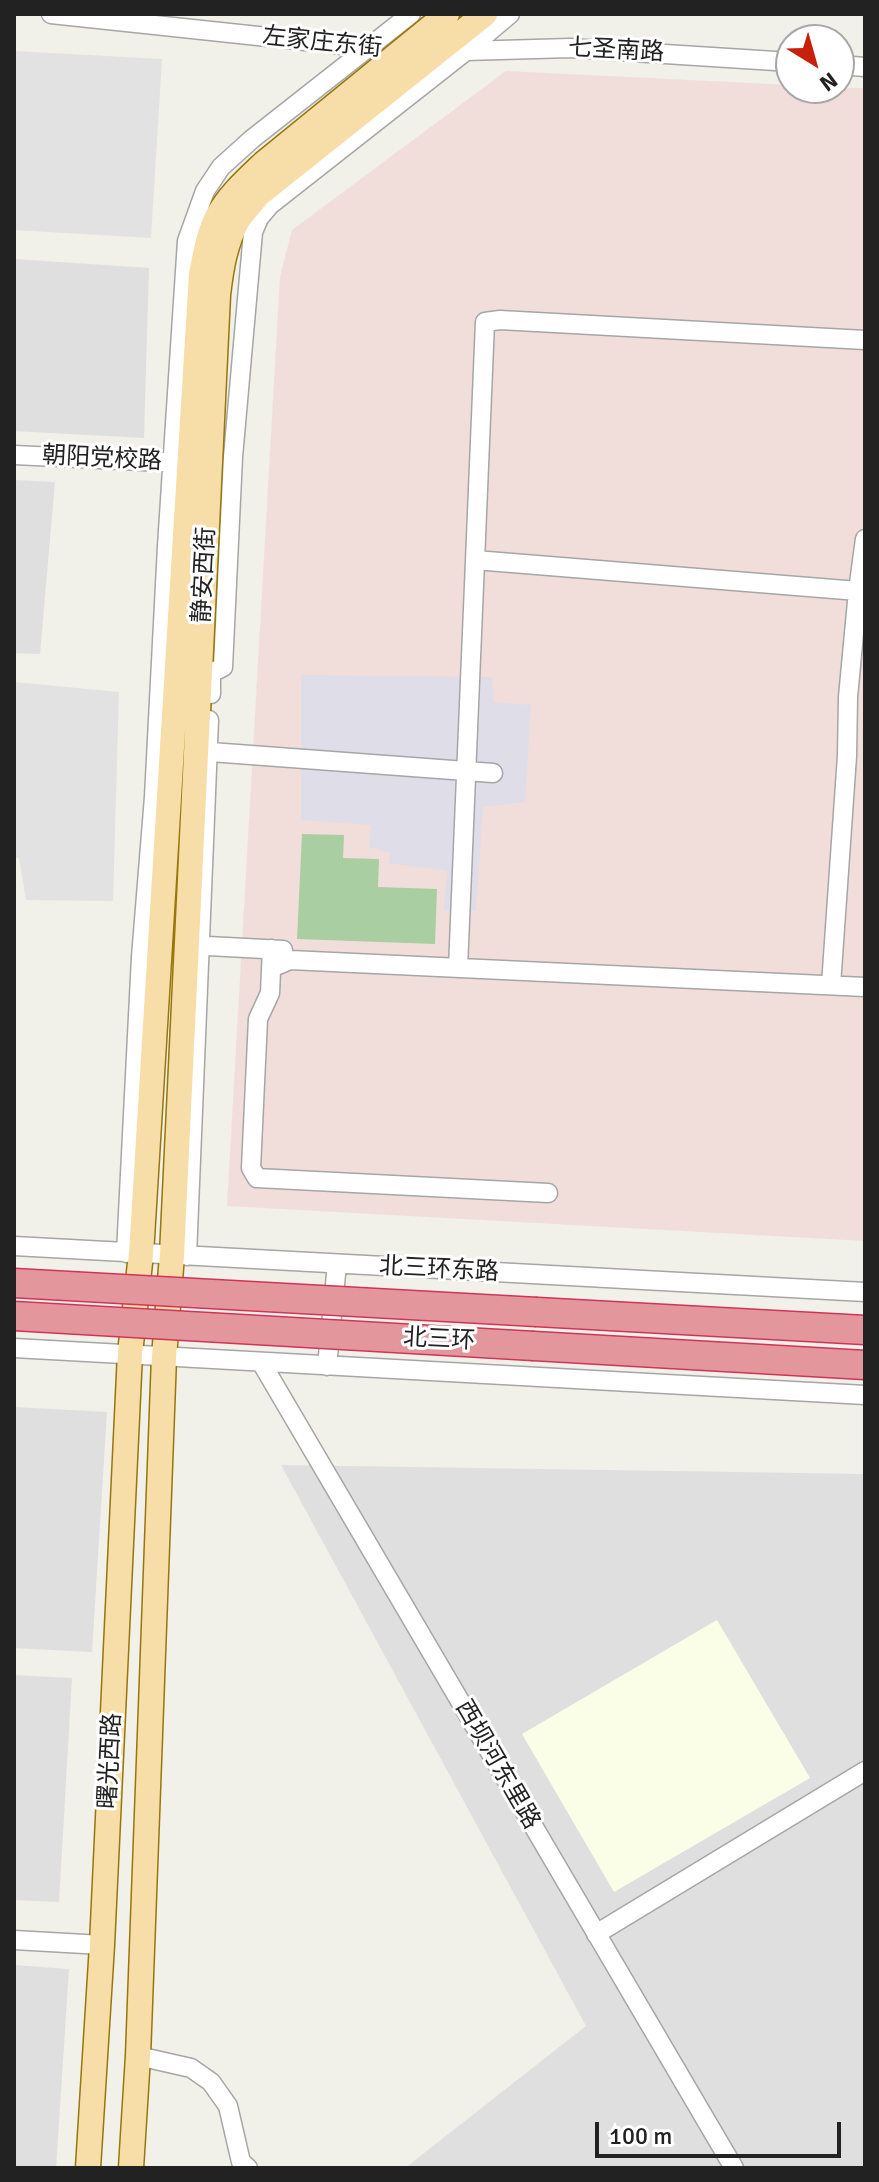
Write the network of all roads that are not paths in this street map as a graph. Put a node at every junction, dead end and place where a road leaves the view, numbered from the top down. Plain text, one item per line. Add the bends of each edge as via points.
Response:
1 (51, 14) edge
2 (411, 14) edge
3 (447, 14) edge
4 (485, 14) edge
5 (510, 14) edge
6 (367, 47) junction
7 (402, 51) junction
8 (454, 51) junction
9 (775, 61) edge
10 (865, 340) edge
11 (14, 455) edge
12 (182, 463) junction
13 (865, 539) edge
14 (475, 560) junction
15 (858, 591) junction
16 (202, 751) junction
17 (466, 771) junction
18 (493, 773) dead end
19 (163, 906) junction
20 (193, 945) junction
21 (275, 956) junction
22 (141, 957) junction
23 (458, 968) junction
24 (831, 985) junction
25 (865, 987) edge
26 (548, 1193) dead end
27 (14, 1246) edge
28 (134, 1253) junction
29 (180, 1256) junction
30 (337, 1264) junction
31 (14, 1283) edge
32 (865, 1292) edge
33 (14, 1316) edge
34 (865, 1330) edge
35 (14, 1348) edge
36 (130, 1353) junction
37 (164, 1357) junction
38 (261, 1362) junction
39 (865, 1365) edge
40 (327, 1366) junction
41 (865, 1395) edge
42 (863, 1778) edge
43 (596, 1934) junction
44 (14, 1940) edge
45 (102, 1945) junction
46 (138, 2056) junction
47 (88, 2168) edge
48 (131, 2168) edge
49 (248, 2168) edge
50 (734, 2168) edge

1 - 6 street, 左家庄东街
2 - 6 street
3 - 7 main road, 静安西街
4 - 8 main road, 静安西街
5 - 8 street
6 - 7 street, 左家庄东街
6 - 12 street via 252,139 221,167 205,191 187,241
7 - 12 main road, 静安西街 via 264,163 216,218 201,274
8 - 9 street, 七圣南路 via 570,48
8 - 16 main road, 静安西街 via 258,195 229,241 218,295
10 - 14 street via 485,322
11 - 12 street, 朝阳党校路
12 - 19 main road, 静安西街
12 - 22 street
13 - 15 street
14 - 15 street
14 - 17 street
15 - 24 street
16 - 17 street
16 - 20 main road, 静安西街
17 - 18 street
17 - 23 street
19 - 22 street
19 - 28 main road, 静安西街
20 - 21 street
20 - 29 main road, 静安西街
21 - 23 street
21 - 26 street via 270,993 258,1019 251,1168 257,1178
22 - 28 street
23 - 24 street
24 - 25 street
27 - 28 street, 北三环东路
28 - 29 street, 北三环东路
28 - 36 main road, 曙光西路
29 - 30 street, 北三环东路
29 - 37 main road, 曙光西路
30 - 32 street, 北三环东路
30 - 40 street
31 - 34 highway, 北三环, bridge
33 - 39 highway, 北三环, bridge
35 - 36 street
36 - 37 street
36 - 45 main road, 曙光西路
37 - 38 street
37 - 46 main road, 曙光西路
38 - 40 street
38 - 43 street, 西坝河东里路
40 - 41 street
42 - 43 street
43 - 50 street, 西坝河东里路
44 - 45 street
45 - 47 main road, 曙光西路
46 - 48 main road, 曙光西路
46 - 49 street via 191,2068 211,2082 228,2106 241,2162

